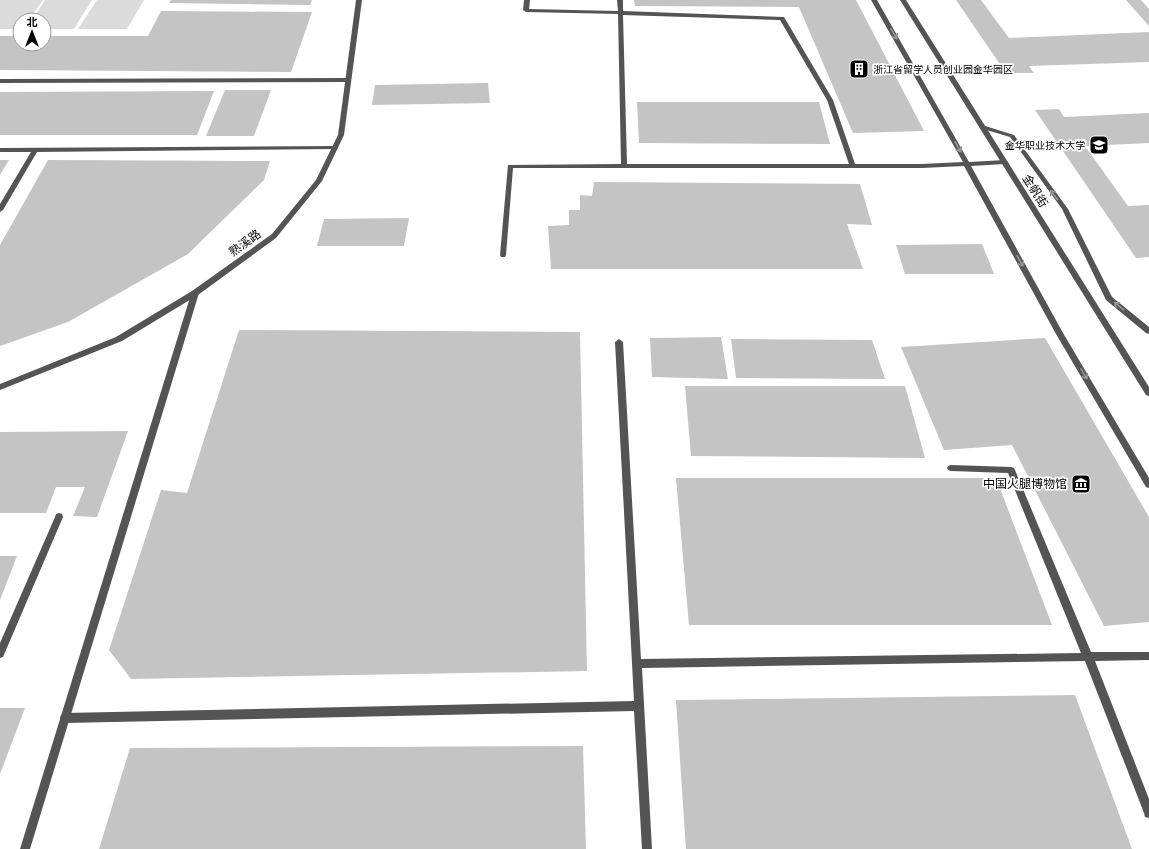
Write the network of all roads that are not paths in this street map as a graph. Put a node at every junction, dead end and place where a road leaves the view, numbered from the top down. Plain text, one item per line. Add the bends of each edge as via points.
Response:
1 (359, 0) edge
2 (527, 0) edge
3 (620, 0) edge
4 (874, 0) edge
5 (903, 0) edge
6 (620, 13) junction
7 (348, 80) junction
8 (0, 81) edge
9 (982, 127) junction
10 (335, 148) junction
11 (0, 150) edge
12 (35, 150) junction
13 (1005, 162) junction
14 (967, 164) junction
15 (624, 166) junction
16 (853, 166) junction
17 (0, 210) edge
18 (503, 255) dead end
19 (195, 293) junction
20 (1149, 331) edge
21 (619, 342) dead end
22 (0, 386) edge
23 (1149, 393) edge
24 (951, 468) dead end
25 (1149, 485) edge
26 (59, 516) dead end
27 (0, 654) edge
28 (1149, 656) edge
29 (1088, 657) junction
30 (636, 664) junction
31 (639, 706) junction
32 (65, 718) junction
33 (1149, 813) edge
34 (26, 849) edge
35 (647, 849) edge

1 - 7 street, 熟溪路
2 - 6 street via 526,10
3 - 6 street
4 -> 14 street
5 - 9 street, 金帆街
6 - 15 street
6 - 16 street via 782,18 830,100
7 - 8 street
7 - 10 street, 熟溪路 via 341,135
9 - 13 street, 金帆街
20 -> 9 street via 1109,298 1065,209 1012,136
10 - 12 street
10 - 19 street, 熟溪路 via 318,181 274,236
11 - 12 street
12 - 17 street
13 - 14 street
13 - 23 street, 金帆街
14 - 16 street
14 -> 25 street via 1060,334
15 - 16 street
15 - 18 street via 510,166
19 - 22 street, 熟溪路 via 119,339
19 - 32 street
21 - 30 street
24 - 29 street via 1011,470
26 - 27 street
28 - 29 street
29 - 30 street
29 - 33 street
30 - 31 street
31 - 32 street
31 - 35 street
32 - 34 street

